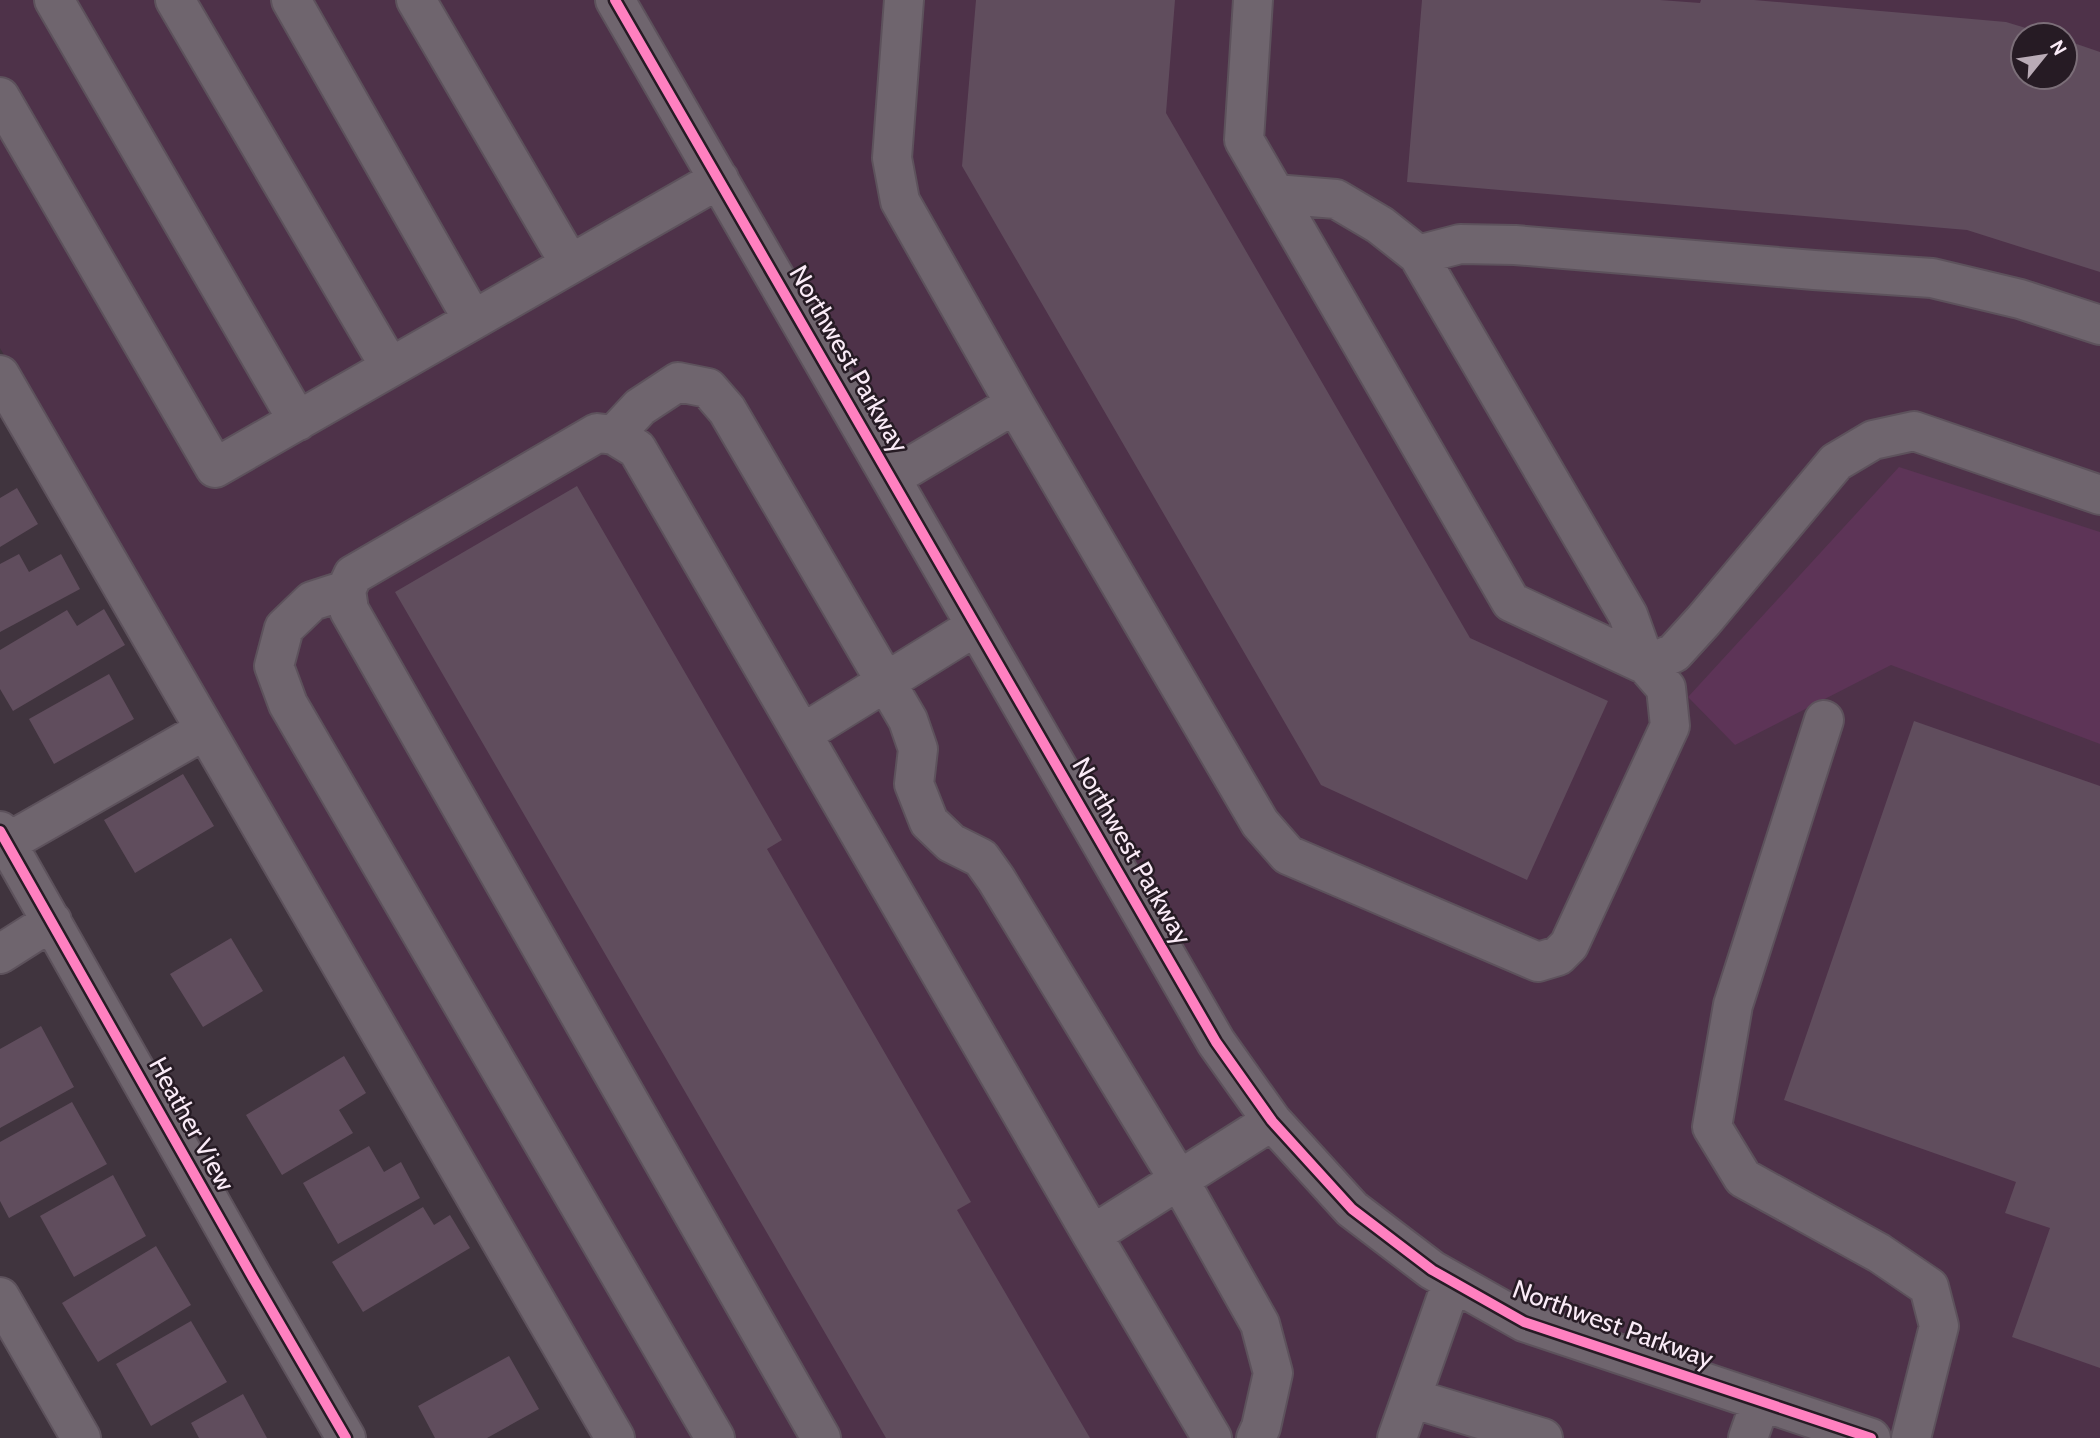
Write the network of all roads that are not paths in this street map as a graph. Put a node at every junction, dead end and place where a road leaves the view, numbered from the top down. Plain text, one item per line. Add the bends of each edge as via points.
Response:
1 (54, 0) edge
2 (175, 0) edge
3 (290, 0) edge
4 (416, 0) edge
5 (615, 0) edge
6 (904, 0) edge
7 (1253, 0) edge
8 (0, 97) edge
9 (719, 179) junction
10 (1275, 194) junction
11 (1418, 255) junction
12 (570, 264) junction
13 (473, 320) junction
14 (2100, 325) edge
15 (390, 367) junction
16 (0, 375) edge
17 (1015, 404) junction
18 (298, 421) junction
19 (614, 435) junction
20 (891, 478) junction
21 (2100, 495) edge
22 (346, 590) junction
23 (976, 626) junction
24 (1646, 665) junction
25 (886, 682) junction
26 (1824, 720) dead end
27 (205, 730) junction
28 (802, 734) junction
29 (3, 837) edge
30 (52, 921) junction
31 (0, 954) edge
32 (1272, 1122) junction
33 (1179, 1180) junction
34 (1092, 1235) junction
35 (1452, 1282) junction
36 (2, 1305) edge
37 (1411, 1398) junction
38 (1761, 1401) junction
39 (81, 1438) edge
40 (346, 1438) edge
41 (615, 1438) edge
42 (715, 1438) edge
43 (821, 1438) edge
44 (1212, 1438) edge
45 (1256, 1438) edge
46 (1397, 1438) edge
47 (1543, 1438) edge
48 (1748, 1438) edge
49 (1871, 1438) edge
50 (1911, 1438) edge

1 - 18 street
2 - 15 street
3 - 13 street
4 - 12 street
5 - 9 street, Northwest Parkway
6 - 17 street via 892,158 900,201
7 - 10 street via 1244,140
8 - 18 street via 215,468
9 - 12 street
9 - 20 street, Northwest Parkway
10 - 11 street via 1336,199
10 - 24 street via 1511,602
11 - 14 street via 1460,244 1515,245 1932,278
11 - 24 street via 1628,615
12 - 13 street
13 - 15 street
15 - 18 street
16 - 27 street
17 - 20 street
17 - 24 street via 1260,823 1288,855 1538,962 1558,956 1569,945 1670,726 1666,688
19 - 22 street via 597,433 562,453 353,575
19 - 25 street via 639,407 678,382 708,388 727,410
19 - 28 street via 637,449
20 - 23 street, Northwest Parkway
21 - 24 street via 1914,431 1874,440 1836,462 1674,653
22 - 42 street via 312,601 284,628 274,666 288,704
22 - 43 street via 349,610
23 - 25 street
23 - 32 street, Northwest Parkway via 1216,1041
25 - 28 street
25 - 33 street via 918,749 914,784 929,822 951,843 981,858 996,879
26 - 50 street via 1732,1005 1712,1127 1743,1178 1879,1253 1930,1287 1939,1326
27 - 29 street
27 - 41 street
28 - 34 street
29 - 30 street, Heather View
30 - 31 street
30 - 40 street, Heather View
32 - 33 street
32 - 35 street, Northwest Parkway via 1352,1209
33 - 34 street
33 - 45 street via 1260,1324 1273,1373
34 - 44 street
35 - 37 street
35 - 38 street, Northwest Parkway via 1524,1322
36 - 39 street
37 - 46 street
37 - 47 street
38 - 48 street
38 - 49 street, Northwest Parkway

